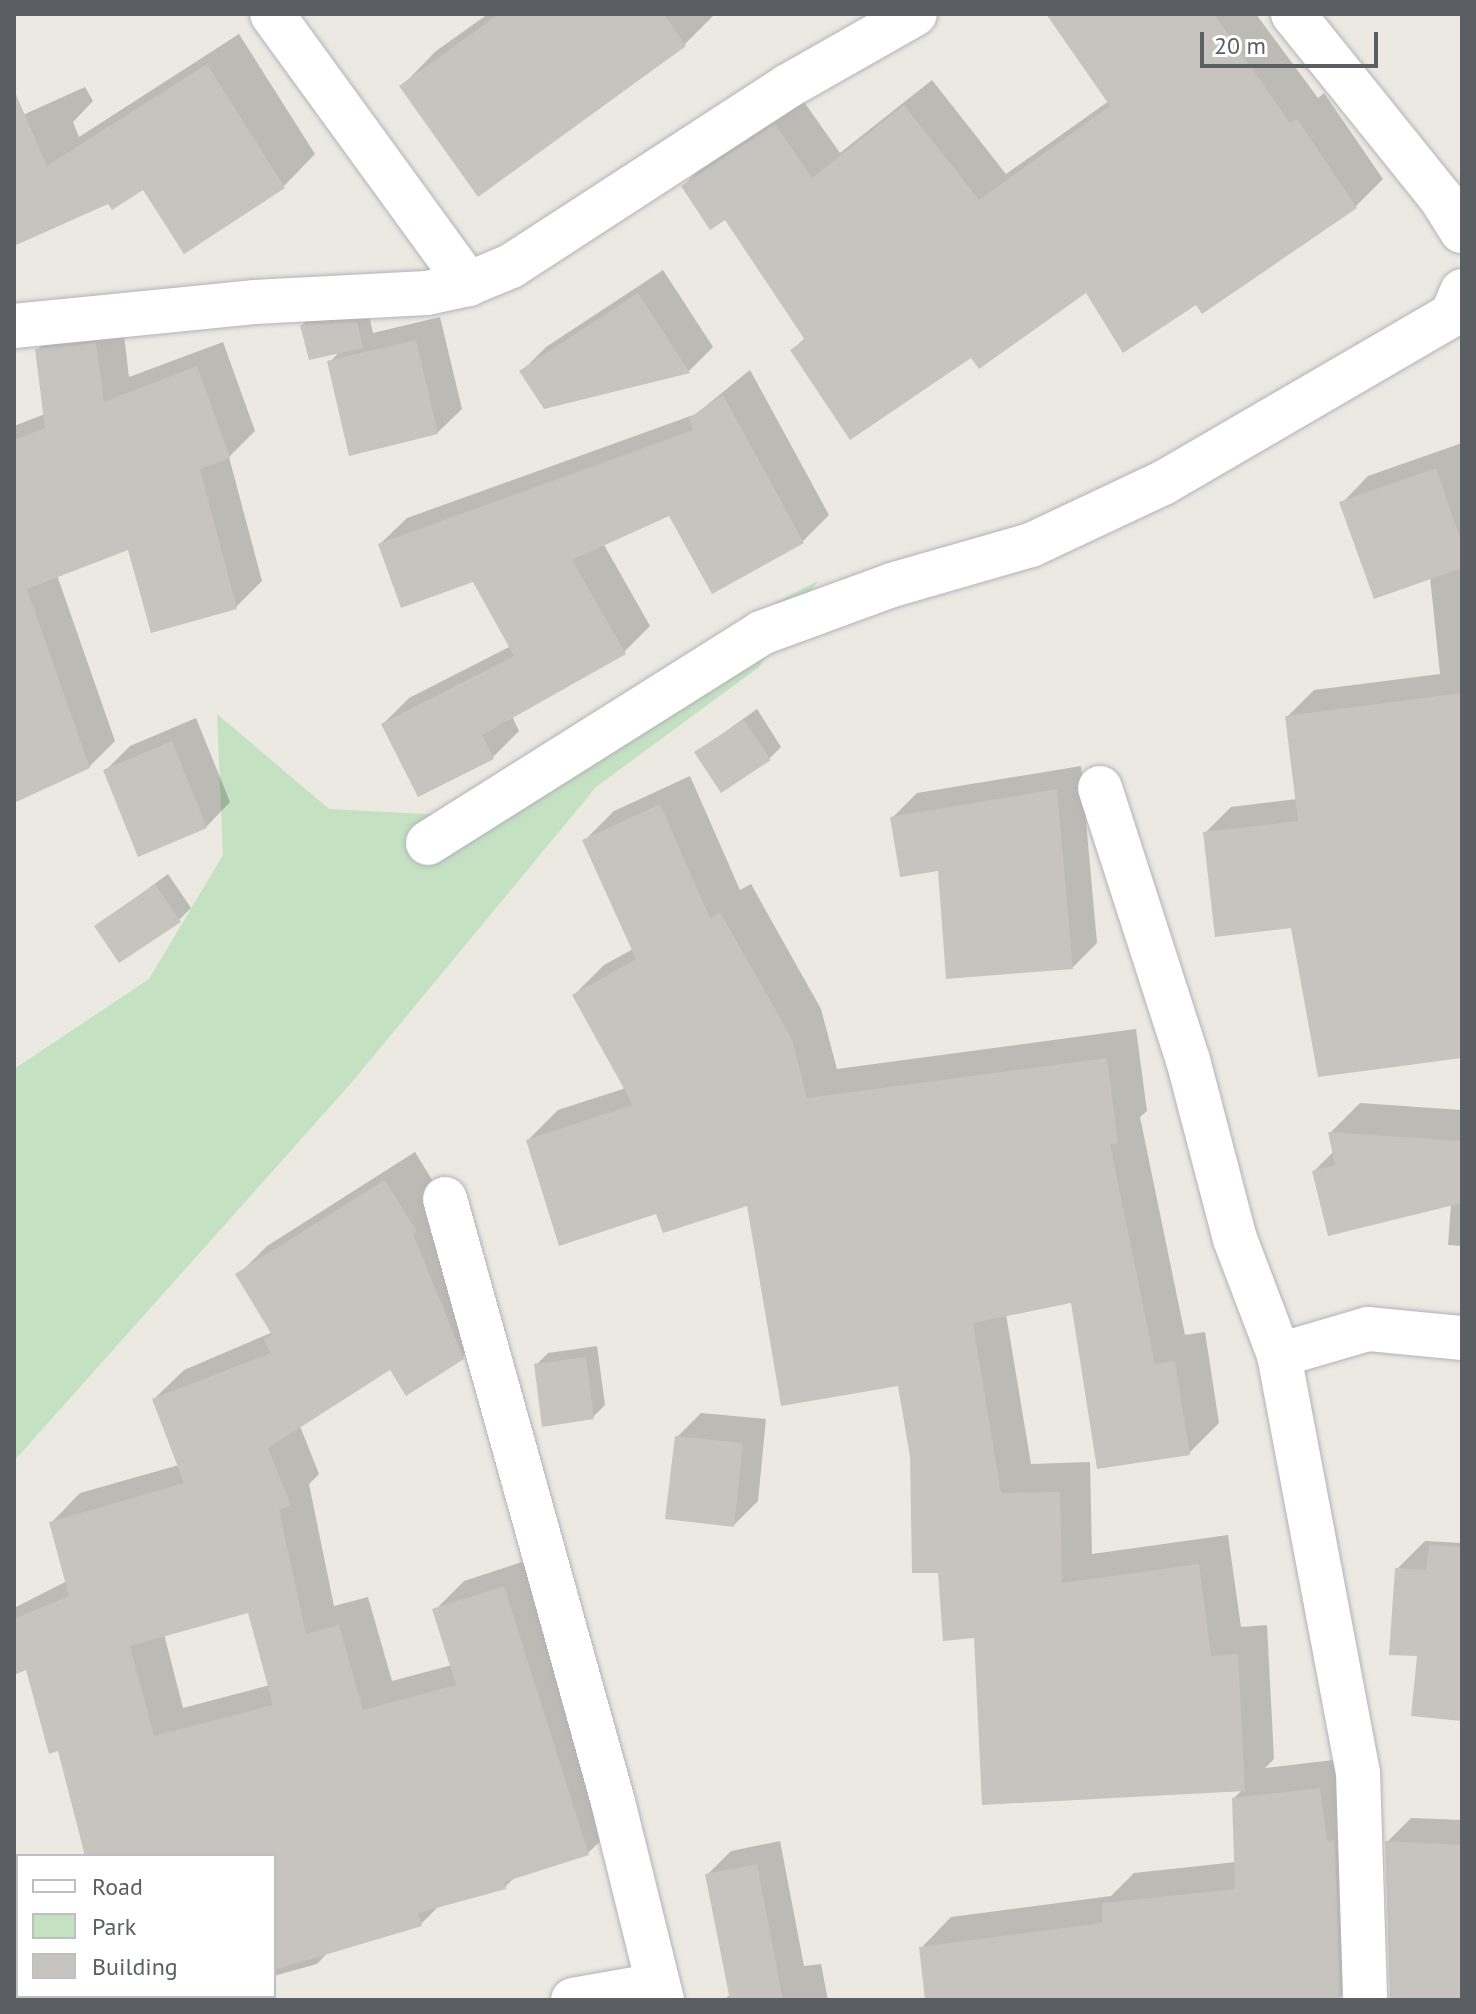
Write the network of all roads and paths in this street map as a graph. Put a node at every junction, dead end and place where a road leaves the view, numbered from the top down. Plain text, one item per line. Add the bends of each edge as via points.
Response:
1 (272, 14) edge
2 (915, 14) edge
3 (1293, 14) edge
4 (1462, 231) edge
5 (468, 284) junction
6 (1462, 291) edge
7 (14, 326) edge
8 (1100, 788) dead end
9 (428, 843) dead end
10 (445, 1199) dead end
11 (1462, 1338) edge
12 (1279, 1355) junction
13 (660, 1993) edge
14 (573, 2000) edge
15 (1365, 2000) edge

1 - 5 street
2 - 5 street via 788,86 511,266
3 - 4 street
5 - 7 street via 427,293 254,302
6 - 9 street via 1452,315 1163,483 1031,545 892,585 761,633
8 - 12 street via 1188,1060 1235,1239
10 - 13 street via 613,1802
11 - 12 street via 1368,1329
12 - 15 street via 1358,1773
13 - 14 street

